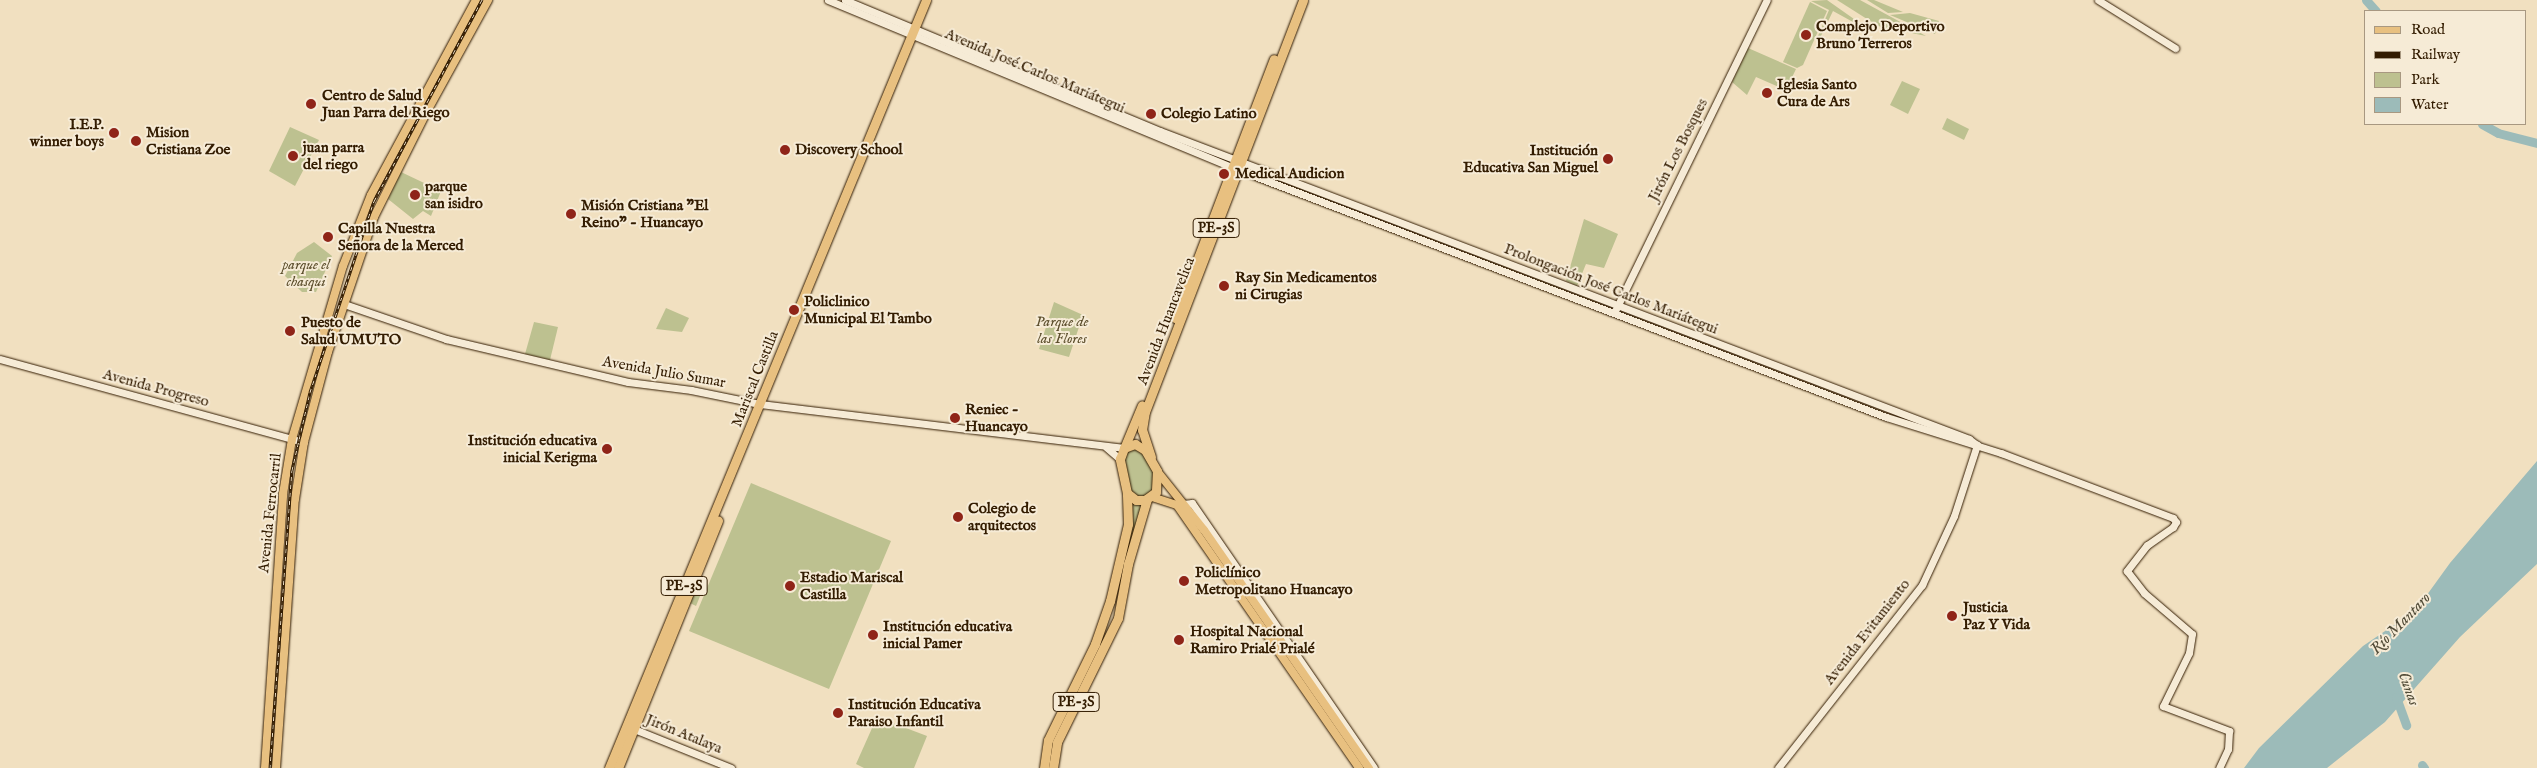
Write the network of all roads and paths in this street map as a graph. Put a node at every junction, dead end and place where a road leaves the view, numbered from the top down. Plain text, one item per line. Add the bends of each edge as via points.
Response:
1 (476, 0) edge
2 (488, 0) edge
3 (828, 0) edge
4 (845, 0) edge
5 (926, 0) edge
6 (932, 0) edge
7 (1297, 0) edge
8 (1303, 0) edge
9 (1767, 0) edge
10 (2098, 0) edge
11 (915, 33) junction
12 (2175, 48) dead end
13 (1236, 165) junction
14 (344, 304) junction
15 (1615, 310) junction
16 (0, 359) edge
17 (762, 404) junction
18 (292, 439) junction
19 (304, 442) junction
20 (1106, 446) junction
21 (1977, 446) junction
22 (1125, 447) junction
23 (1151, 458) junction
24 (1120, 459) junction
25 (1157, 471) junction
26 (1127, 493) junction
27 (1149, 498) junction
28 (1183, 504) junction
29 (1122, 567) junction
30 (1068, 708) junction
31 (630, 727) junction
32 (265, 768) edge
33 (276, 768) edge
34 (609, 768) edge
35 (618, 768) edge
36 (731, 768) edge
37 (1044, 768) edge
38 (1054, 768) edge
39 (1359, 768) edge
40 (1369, 768) edge
41 (1374, 768) edge
42 (1778, 768) edge
43 (2219, 768) edge

1 - 18 main road, Avenida Ferrocarril via 371,195 343,266
2 - 14 main road, Avenida Ferrocarril via 374,217
3 - 11 street, Avenida José Carlos Mariátegui
4 - 11 street, Avenida José Carlos Mariátegui
5 - 11 highway, Mariscal Castilla / PE-3S
6 - 11 highway, Mariscal Castilla / PE-3S
7 - 13 highway, Avenida Huancavelica / PE-3S
8 - 13 highway, Avenida Huancavelica / PE-3S
9 - 15 street, Jirón Los Bosques
10 - 12 street
11 - 13 street, Avenida José Carlos Mariátegui
11 - 17 highway, Mariscal Castilla / PE-3S
13 - 15 street, Prolongación José Carlos Mariátegui
13 - 22 highway, Avenida Huancavelica / PE-3S
13 - 23 highway, Avenida Huancavelica / PE-3S via 1145,412 1142,430
14 - 17 street, Avenida Julio Sumar via 465,344 628,382
14 - 19 main road, Avenida Ferrocarril
15 - 21 street, Prolongación José Carlos Mariátegui via 1969,439
16 - 18 street, Avenida Progreso
17 - 20 street, Avenida Julio Sumar
17 - 31 highway, PE-3S
18 - 19 street, Avenida Progreso
18 - 32 main road, Avenida Ferrocarril via 283,494
19 - 33 main road, Avenida Ferrocarril via 290,544
20 - 22 street, Avenida Julio Sumar
20 - 24 street
21 - 42 street, Avenida Evitamiento via 1954,516 1922,585
21 - 43 street, Prolongación José Carlos Mariátegui via 2111,492 2176,522 2147,545 2127,570 2144,593 2192,634 2189,653 2163,706 2229,731 2228,749
22 - 23 highway via 1139,445
22 - 24 highway, PE-3S
23 - 25 highway, PE-3S
24 - 26 highway, PE-3S
25 - 27 highway, PE-3S via 1157,487
25 - 28 main road
26 - 27 highway via 1136,500
26 - 29 highway, PE-3S via 1128,524
27 - 29 highway, PE-3S
27 - 39 main road via 1177,505
28 - 40 main road
28 - 41 street via 1192,504
29 - 30 highway, PE-3S
30 - 37 highway, PE-3S via 1048,740
30 - 38 highway, PE-3S via 1057,742
31 - 34 highway, PE-3S
31 - 35 highway, PE-3S
31 - 36 street, Jirón Atalaya

